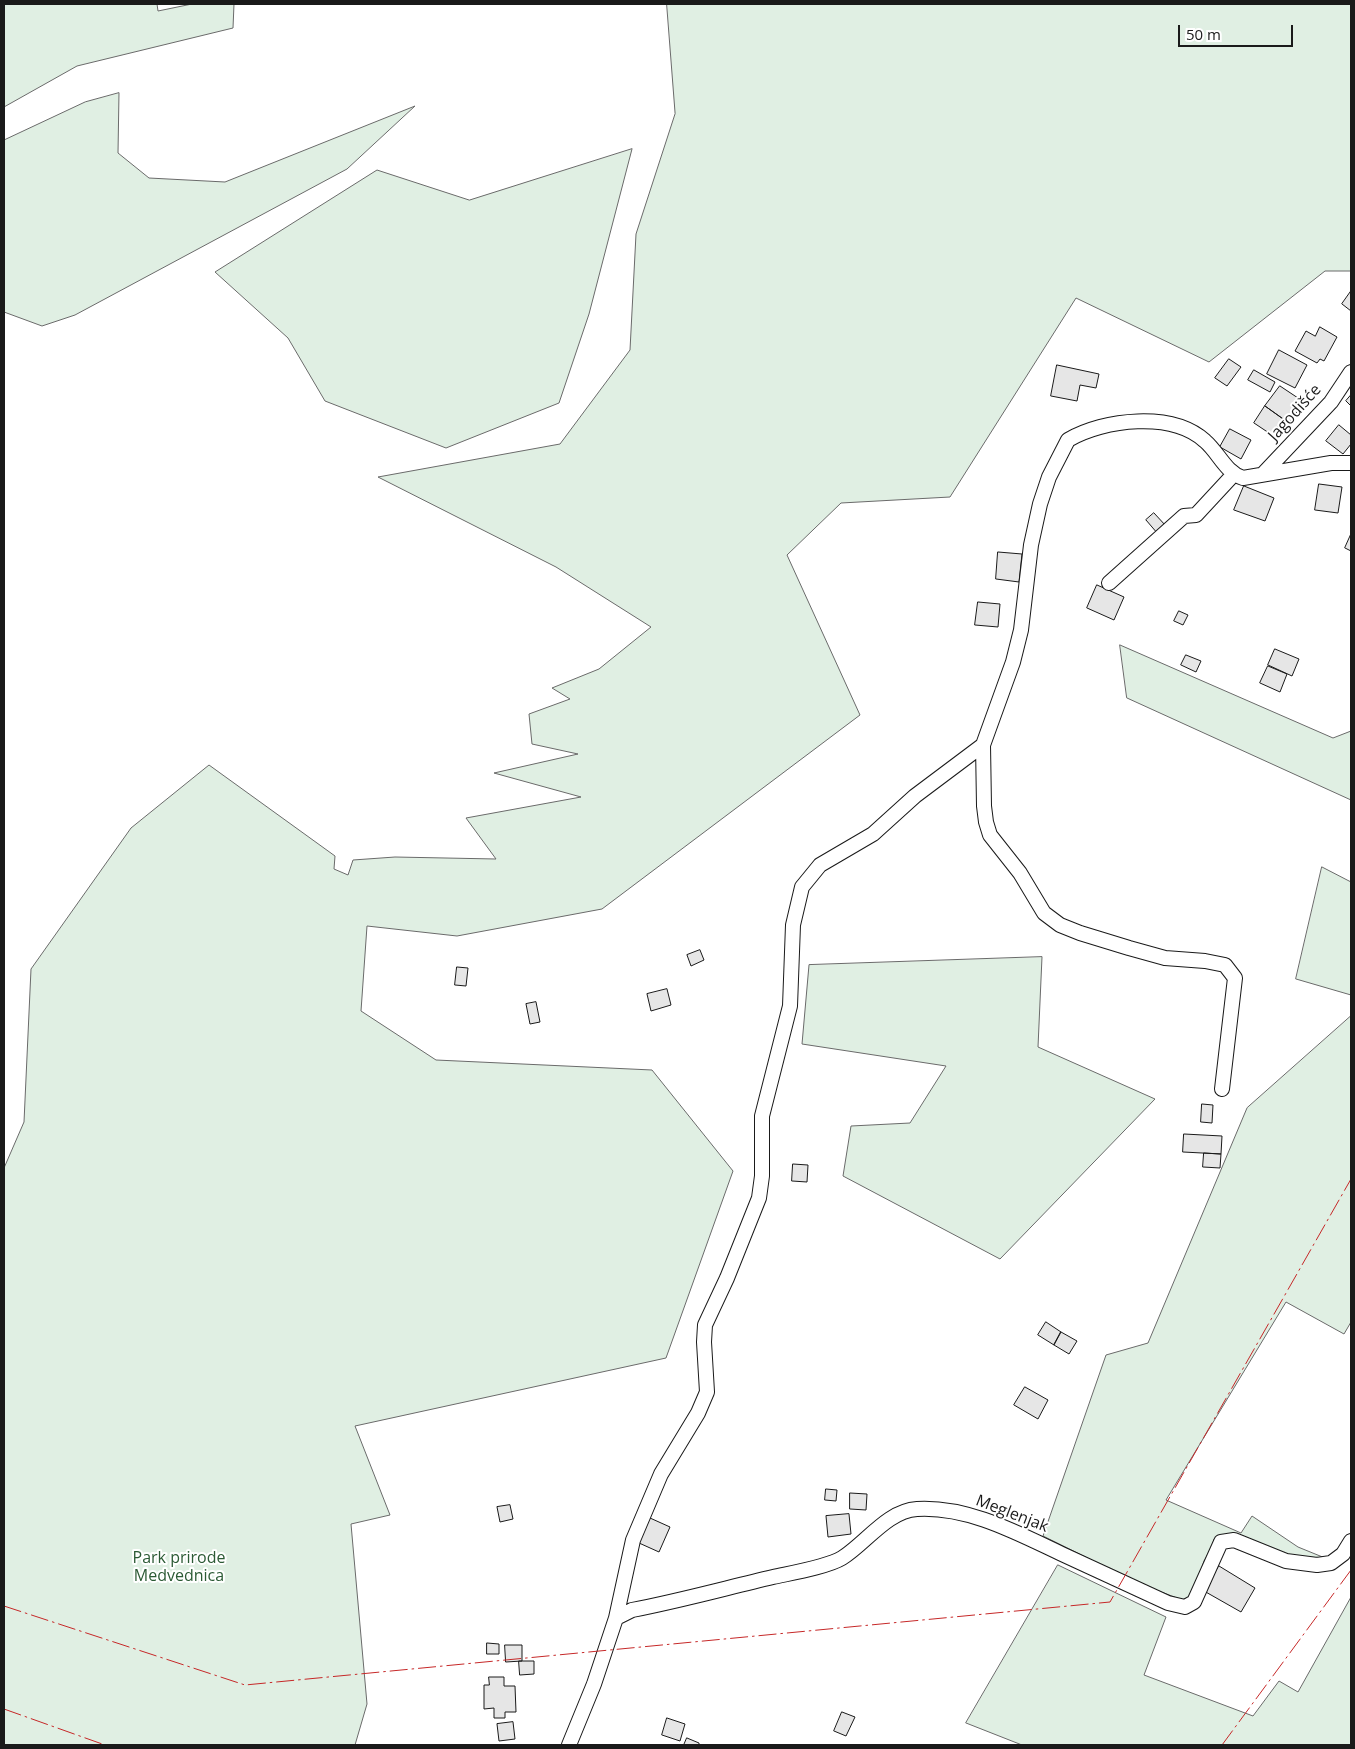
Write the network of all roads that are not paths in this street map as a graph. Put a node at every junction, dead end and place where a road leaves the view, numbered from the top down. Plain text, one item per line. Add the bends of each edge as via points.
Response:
1 (1351, 372) edge
2 (1351, 463) edge
3 (1234, 474) junction
4 (1262, 475) junction
5 (1109, 583) dead end
6 (983, 745) junction
7 (1222, 1089) dead end
8 (1351, 1541) edge
9 (616, 1618) junction
10 (569, 1745) edge

1 - 4 street, Jagodišće via 1331,402
2 - 4 street via 1331,463
3 - 4 street via 1242,478
3 - 5 street via 1196,515 1184,516
3 - 6 street via 1204,440 1184,427 1155,421 1100,426 1068,440 1049,477 1040,504 1031,545 1021,630
6 - 7 street via 984,806 990,835 1020,873 1044,913 1080,934 1165,958 1225,965 1235,978
6 - 9 street via 915,796 873,834 820,865 802,887 794,925 790,1006 762,1116 759,1198 705,1325 707,1392 698,1413 660,1474 639,1523
8 - 9 street, Meglenjak via 1343,1554 1331,1563 1317,1565 1286,1560 1234,1540 1221,1542 1194,1602 1184,1607 1168,1604 979,1518 957,1512 916,1509 885,1522 840,1559 632,1610
9 - 10 street

